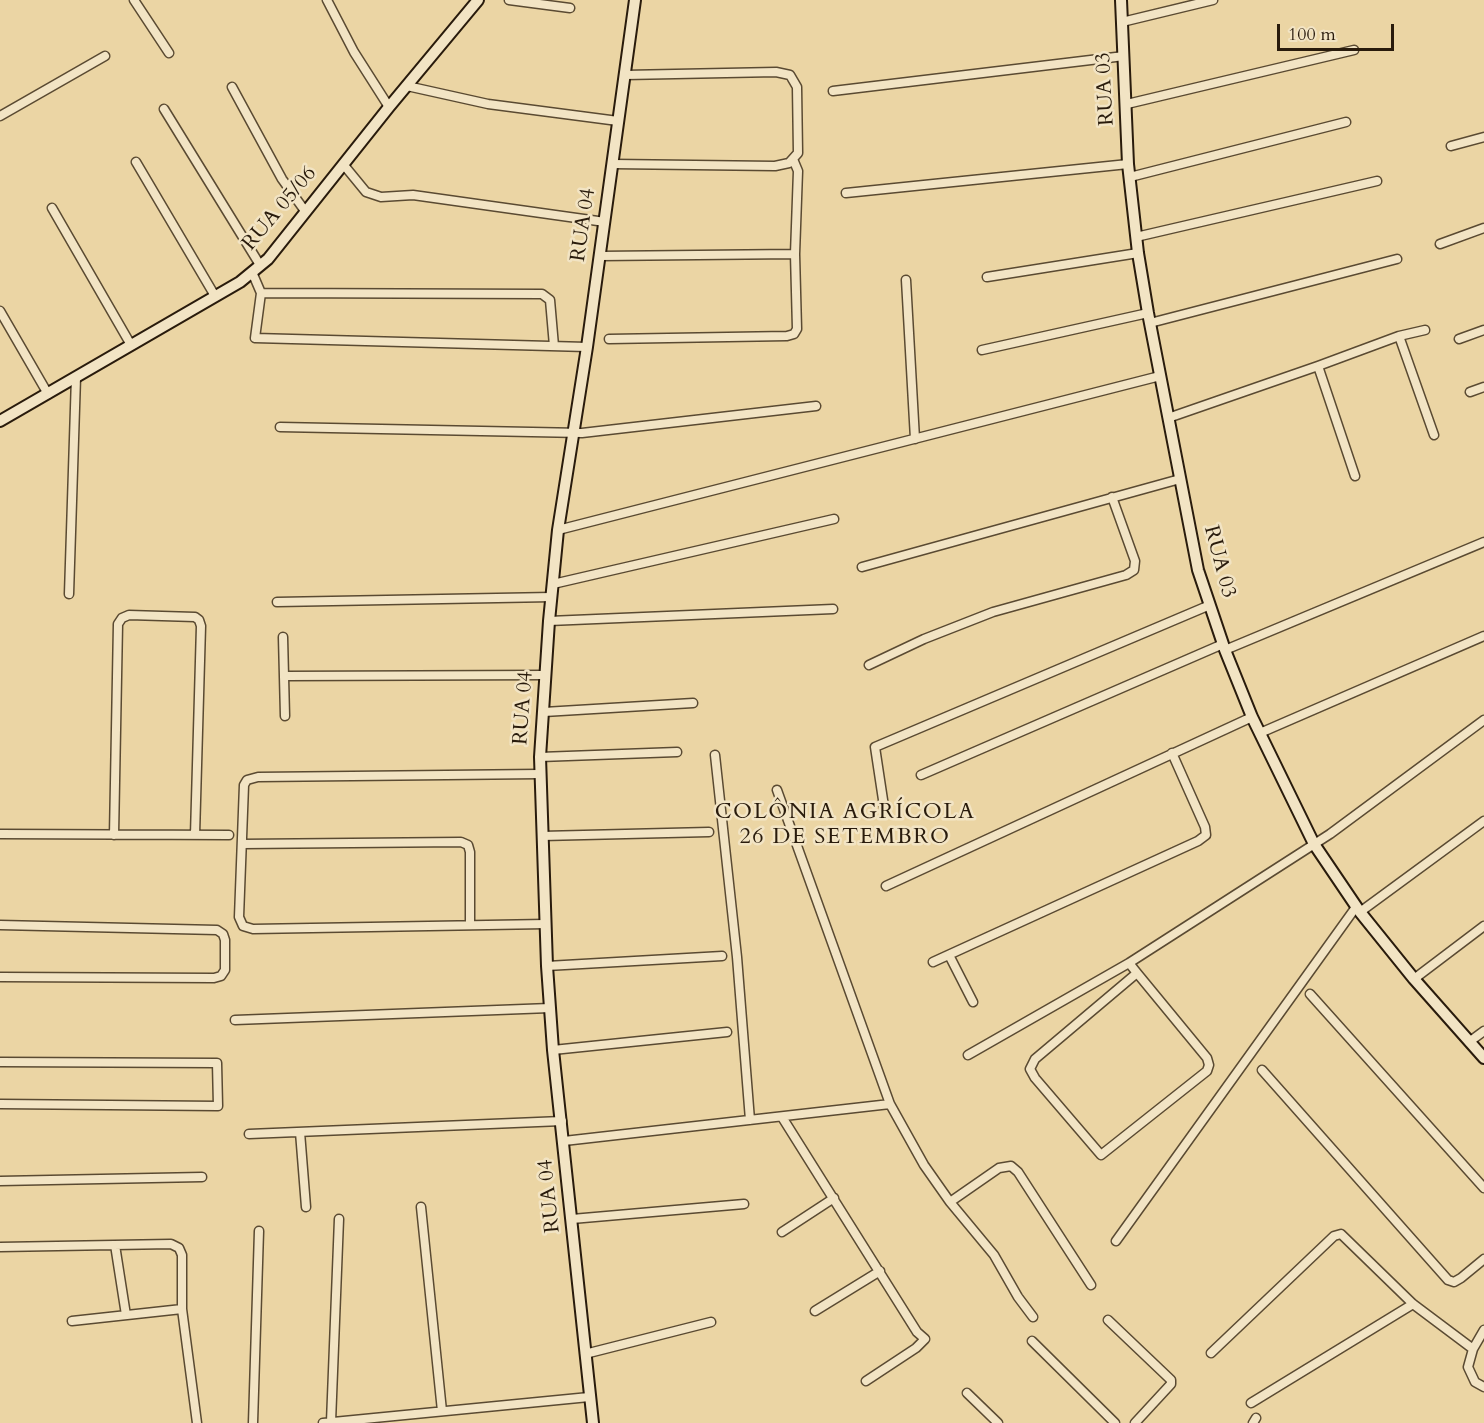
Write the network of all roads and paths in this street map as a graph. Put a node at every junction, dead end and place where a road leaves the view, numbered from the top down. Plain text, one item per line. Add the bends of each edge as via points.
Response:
1 (134, 0) edge
2 (327, 0) edge
3 (478, 0) edge
4 (509, 0) edge
5 (635, 0) edge
6 (1121, 0) edge
7 (1213, 0) edge
8 (570, 8) dead end
9 (1122, 22) junction
10 (1354, 50) dead end
11 (169, 53) dead end
12 (105, 56) dead end
13 (1124, 56) junction
14 (625, 75) junction
15 (407, 86) junction
16 (232, 87) dead end
17 (833, 91) dead end
18 (1127, 104) junction
19 (389, 107) junction
20 (164, 109) dead end
21 (0, 116) edge
22 (618, 121) junction
23 (1346, 122) dead end
24 (1484, 137) edge
25 (1451, 146) dead end
26 (793, 159) junction
27 (136, 162) dead end
28 (344, 164) junction
29 (613, 164) junction
30 (1128, 165) junction
31 (1130, 177) junction
32 (1377, 181) dead end
33 (846, 193) dead end
34 (52, 208) dead end
35 (305, 212) junction
36 (605, 222) junction
37 (1484, 228) edge
38 (1136, 237) junction
39 (1440, 244) dead end
40 (1138, 253) junction
41 (795, 254) junction
42 (600, 256) junction
43 (1397, 259) dead end
44 (256, 269) junction
45 (987, 277) dead end
46 (906, 280) dead end
47 (261, 293) junction
48 (215, 296) junction
49 (0, 311) edge
50 (1149, 318) junction
51 (1425, 330) dead end
52 (1484, 330) edge
53 (1399, 336) junction
54 (609, 339) dead end
55 (1459, 339) dead end
56 (131, 345) junction
57 (554, 346) junction
58 (587, 347) junction
59 (982, 350) dead end
60 (1318, 366) junction
61 (1160, 376) junction
62 (76, 377) junction
63 (1484, 387) edge
64 (1470, 392) dead end
65 (48, 394) junction
66 (816, 406) dead end
67 (1168, 417) junction
68 (1, 419) edge
69 (280, 427) dead end
70 (574, 433) junction
71 (1434, 435) dead end
72 (915, 439) junction
73 (1355, 476) dead end
74 (1180, 479) junction
75 (1112, 497) junction
76 (834, 519) dead end
77 (558, 530) junction
78 (1484, 542) edge
79 (862, 567) dead end
80 (553, 584) junction
81 (69, 594) dead end
82 (552, 597) junction
83 (277, 602) dead end
84 (1210, 605) junction
85 (834, 609) dead end
86 (549, 621) junction
87 (1484, 636) edge
88 (283, 637) dead end
89 (1224, 647) junction
90 (869, 665) dead end
91 (546, 675) junction
92 (286, 676) junction
93 (693, 703) dead end
94 (544, 712) junction
95 (285, 716) dead end
96 (1252, 717) junction
97 (1484, 720) edge
98 (1260, 733) junction
99 (677, 752) dead end
100 (1172, 753) junction
101 (715, 755) dead end
102 (540, 757) junction
103 (540, 774) junction
104 (921, 775) dead end
105 (777, 790) dead end
106 (885, 813) dead end
107 (1484, 820) edge
108 (709, 832) dead end
109 (0, 834) edge
110 (114, 835) junction
111 (195, 835) junction
112 (229, 835) dead end
113 (542, 836) junction
114 (242, 844) junction
115 (1314, 844) junction
116 (886, 886) dead end
117 (1358, 910) junction
118 (546, 924) junction
119 (0, 925) edge
120 (470, 925) junction
121 (1484, 926) edge
122 (949, 955) junction
123 (722, 956) dead end
124 (933, 962) dead end
125 (1129, 963) junction
126 (547, 966) junction
127 (1137, 973) junction
128 (0, 976) edge
129 (1414, 979) junction
130 (1310, 994) dead end
131 (973, 1002) dead end
132 (550, 1008) junction
133 (235, 1020) dead end
134 (1484, 1031) edge
135 (727, 1032) dead end
136 (1469, 1042) junction
137 (553, 1050) junction
138 (968, 1055) dead end
139 (1484, 1058) edge
140 (0, 1062) edge
141 (1262, 1070) dead end
142 (0, 1104) edge
143 (890, 1104) junction
144 (782, 1117) junction
145 (750, 1120) junction
146 (562, 1121) junction
147 (300, 1132) junction
148 (249, 1134) dead end
149 (564, 1141) junction
150 (201, 1177) dead end
151 (0, 1181) edge
152 (1484, 1188) edge
153 (834, 1198) junction
154 (950, 1202) junction
155 (744, 1204) dead end
156 (306, 1207) dead end
157 (421, 1207) dead end
158 (339, 1219) dead end
159 (572, 1219) junction
160 (259, 1231) dead end
161 (782, 1232) dead end
162 (1116, 1240) dead end
163 (115, 1245) junction
164 (0, 1247) edge
165 (1484, 1259) edge
166 (880, 1271) junction
167 (1091, 1285) dead end
168 (1413, 1304) junction
169 (182, 1309) junction
170 (815, 1311) dead end
171 (126, 1315) junction
172 (1034, 1317) dead end
173 (1108, 1320) dead end
174 (72, 1321) dead end
175 (711, 1322) dead end
176 (1484, 1330) edge
177 (1032, 1341) dead end
178 (1473, 1349) junction
179 (1211, 1353) dead end
180 (585, 1354) junction
181 (866, 1381) dead end
182 (1484, 1387) edge
183 (967, 1393) dead end
184 (589, 1397) junction
185 (1251, 1403) dead end
186 (442, 1412) junction
187 (197, 1423) edge
188 (253, 1423) edge
189 (327, 1423) edge
190 (593, 1423) edge
191 (998, 1423) edge
192 (1115, 1423) edge
193 (1135, 1423) edge

1 - 11 street
2 - 19 street
3 - 15 street, RUA 05/06
4 - 8 street
5 - 14 street, RUA 04
6 - 9 street, RUA 03
7 - 9 street
9 - 13 street, RUA 03
10 - 18 street
12 - 21 street
13 - 17 street
13 - 18 street, RUA 03
14 - 22 street, RUA 04
14 - 26 street via 790,75 797,87 798,153
15 - 19 street, RUA 05/06
15 - 22 street via 488,104
16 - 35 street via 282,179
18 - 30 street, RUA 03
19 - 28 street, RUA 05/06
20 - 44 street
22 - 29 street, RUA 04
23 - 31 street
24 - 25 street
26 - 29 street via 775,166
26 - 41 street via 798,171
27 - 48 street
28 - 35 street, RUA 05/06
28 - 36 street via 366,192 381,197 413,195
29 - 36 street, RUA 04
30 - 31 street, RUA 03
30 - 33 street
31 - 38 street, RUA 03
32 - 38 street
34 - 56 street
35 - 44 street, RUA 05/06
36 - 42 street, RUA 04
37 - 39 street
38 - 40 street, RUA 03
40 - 45 street
40 - 50 street, RUA 03
41 - 42 street
41 - 54 street via 794,334
42 - 58 street, RUA 04
43 - 50 street
44 - 47 street
44 - 48 street, RUA 05/06
46 - 72 street
47 - 57 street via 542,294 550,300
47 - 57 street via 255,338
48 - 56 street, RUA 05/06
49 - 65 street
50 - 59 street
50 - 61 street, RUA 03
51 - 53 street
52 - 55 street
53 - 60 street
53 - 71 street
56 - 62 street, RUA 05/06
57 - 58 street
58 - 70 street, RUA 04
60 - 67 street
60 - 73 street
61 - 67 street, RUA 03
61 - 72 street
62 - 65 street, RUA 05/06
62 - 81 street
63 - 64 street
65 - 68 street, RUA 05/06
66 - 70 street
67 - 74 street, RUA 03
69 - 70 street
70 - 77 street, RUA 04
72 - 77 street
74 - 75 street
74 - 84 street, RUA 03 via 1198,570
75 - 79 street
75 - 90 street via 1135,561 1134,570 993,612
76 - 80 street
77 - 80 street, RUA 04
78 - 89 street
80 - 82 street, RUA 04
82 - 83 street
82 - 86 street, RUA 04
84 - 89 street, RUA 03
84 - 106 street via 876,747
85 - 86 street
86 - 91 street, RUA 04
87 - 98 street
88 - 92 street
89 - 96 street, RUA 03
89 - 104 street
91 - 92 street
91 - 94 street, RUA 04
92 - 95 street
93 - 94 street
94 - 102 street, RUA 04
96 - 98 street, RUA 03
96 - 100 street
97 - 115 street
98 - 115 street, RUA 03
99 - 102 street
100 - 116 street
100 - 122 street via 1206,835
101 - 145 street
102 - 103 street, RUA 04
103 - 113 street, RUA 04
103 - 114 street via 258,777 244,785
105 - 143 street
107 - 117 street
108 - 113 street
109 - 110 street
110 - 111 street
110 - 111 street via 118,624 129,615 195,617 201,626
111 - 112 street
113 - 118 street, RUA 04
114 - 120 street via 461,842 468,845 470,852
114 - 120 street via 239,917 243,927
115 - 117 street, RUA 03
115 - 125 street
117 - 129 street, RUA 03
117 - 162 street
118 - 120 street
118 - 126 street, RUA 04
119 - 128 street via 218,930 225,940 225,970 214,978
121 - 129 street
122 - 124 street
122 - 131 street
123 - 126 street
125 - 127 street
125 - 138 street
126 - 132 street, RUA 04
127 - 127 street via 1209,1065 1207,1071 1101,1155 1030,1069 1035,1059
129 - 136 street, RUA 03
130 - 152 street
132 - 133 street
132 - 137 street, RUA 04
134 - 136 street
135 - 137 street
136 - 139 street, RUA 03
137 - 146 street, RUA 04
140 - 142 street via 217,1063 218,1106
141 - 165 street via 1448,1280 1461,1278
143 - 144 street
143 - 154 street via 924,1166
144 - 145 street
144 - 153 street
145 - 149 street
146 - 147 street
146 - 149 street, RUA 04
147 - 148 street
147 - 156 street
149 - 159 street, RUA 04
150 - 151 street
153 - 161 street
153 - 166 street
154 - 167 street via 999,1168 1011,1166
154 - 172 street via 994,1255
155 - 159 street
157 - 186 street
158 - 189 street
159 - 180 street, RUA 04
160 - 188 street
163 - 164 street
163 - 169 street via 171,1244 179,1248
163 - 171 street
166 - 170 street
166 - 181 street via 917,1332 925,1338
168 - 178 street
168 - 179 street via 1341,1234 1334,1236
168 - 185 street
169 - 171 street
169 - 187 street
171 - 174 street
173 - 193 street via 1171,1380
175 - 180 street
176 - 178 street
177 - 192 street
178 - 182 street via 1470,1376
180 - 184 street, RUA 04
183 - 191 street
184 - 186 street
184 - 190 street, RUA 04
186 - 189 street

